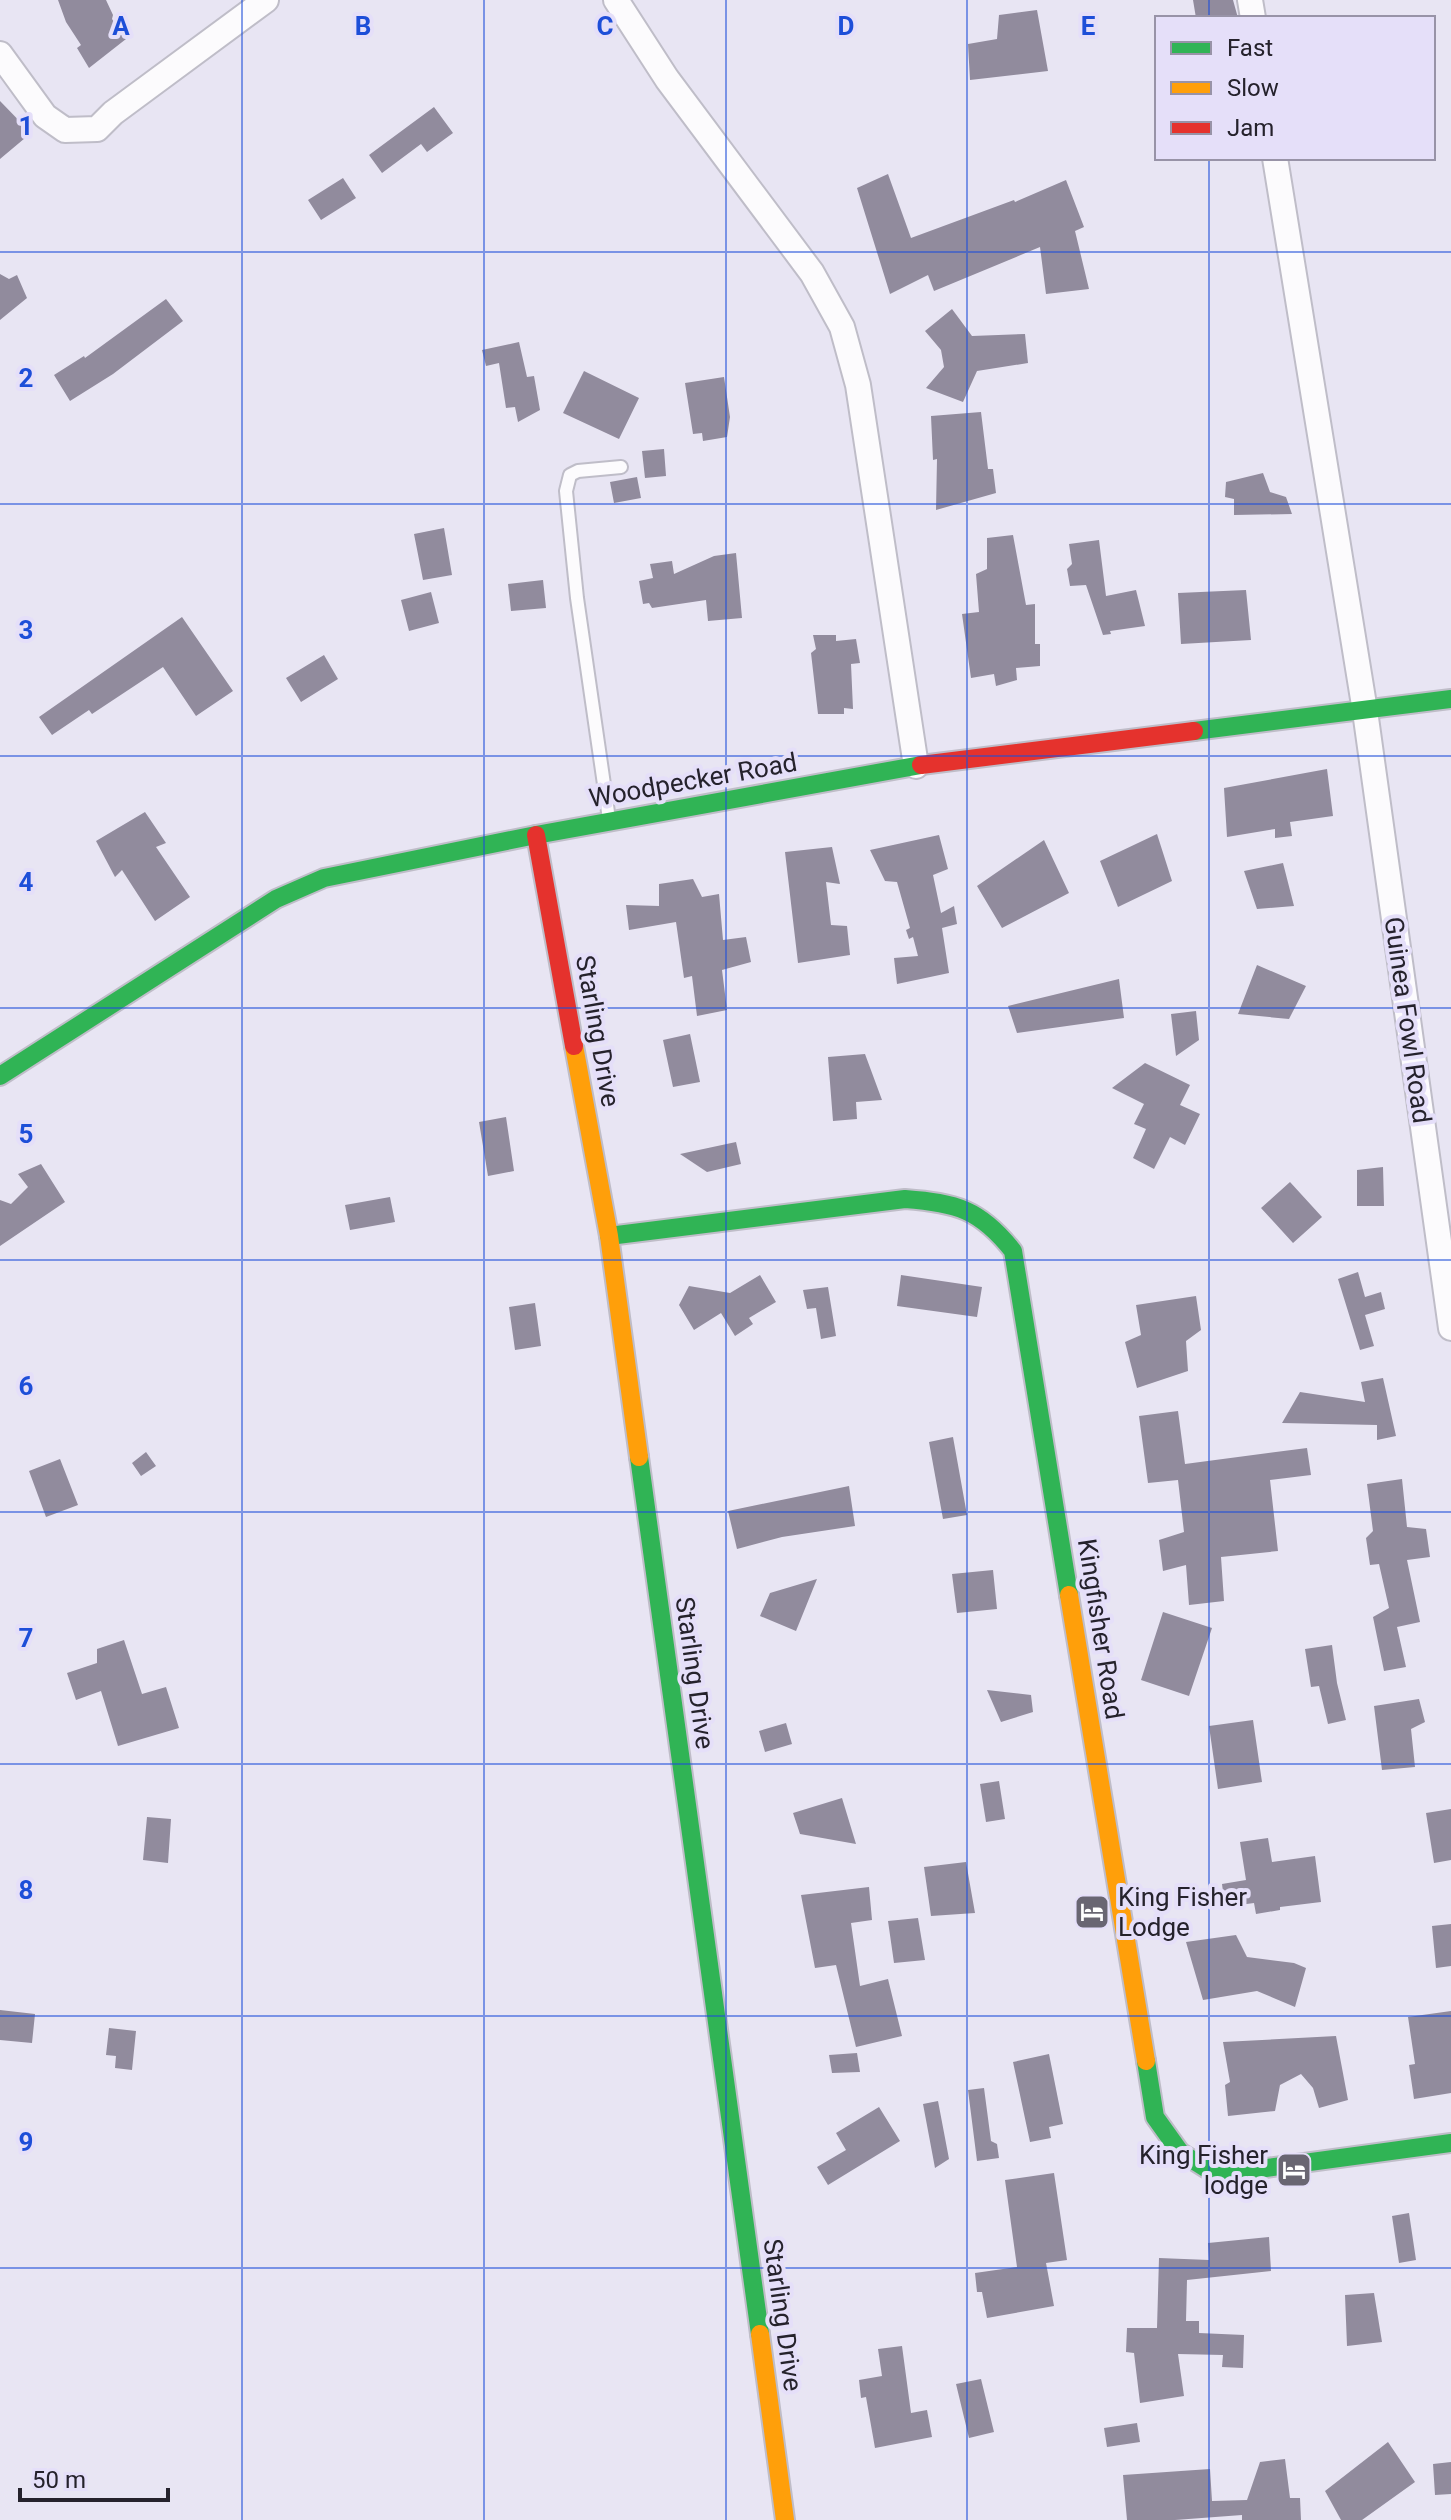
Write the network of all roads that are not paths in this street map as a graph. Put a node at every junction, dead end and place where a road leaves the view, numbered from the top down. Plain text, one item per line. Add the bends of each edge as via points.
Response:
1 (266, 0) edge
2 (616, 0) edge
3 (0, 54) edge
4 (1275, 160) edge
5 (621, 467) dead end
6 (1451, 699) edge
7 (1365, 711) junction
8 (916, 766) junction
9 (609, 822) junction
10 (536, 835) junction
11 (0, 1076) edge
12 (609, 1236) junction
13 (1451, 1328) edge
14 (1451, 2143) edge
15 (785, 2520) edge

1 - 3 street via 97,129 65,130 45,116
2 - 8 street via 667,79 812,273 842,327 858,385
4 - 7 street, Guinea Fowl Road
5 - 9 lane via 578,471 570,475 566,491
6 - 7 street, Woodpecker Road
7 - 8 street, Woodpecker Road
7 - 13 street, Guinea Fowl Road
8 - 9 street, Woodpecker Road
9 - 10 street, Woodpecker Road
10 - 11 street, Woodpecker Road via 324,878 294,890
10 - 12 street, Starling Drive
12 - 14 street, Kingfisher Road via 905,1199 943,1201 973,1211 996,1227 1013,1251 1155,2117 1182,2154 1214,2172
12 - 15 street, Starling Drive

